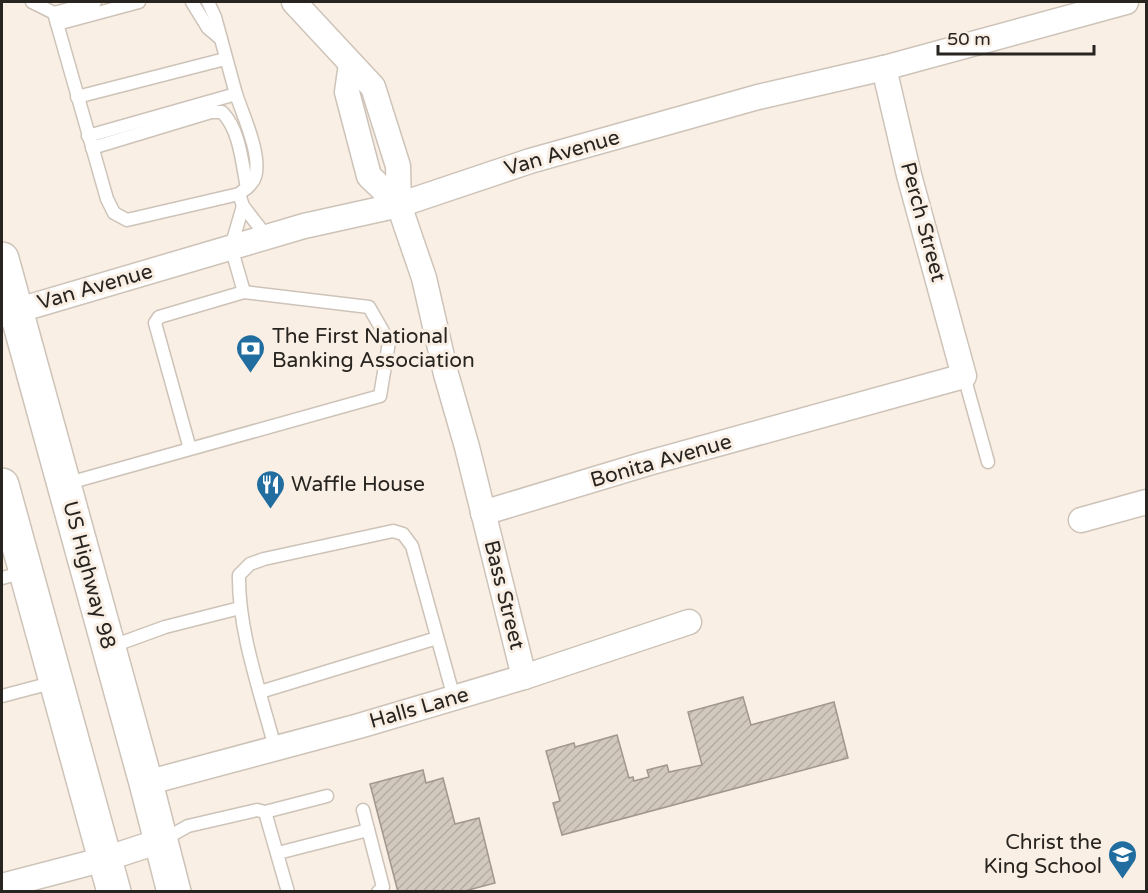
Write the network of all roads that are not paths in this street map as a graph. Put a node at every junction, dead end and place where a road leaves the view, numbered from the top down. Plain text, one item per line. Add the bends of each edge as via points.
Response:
1 (32, 2) edge
2 (95, 2) edge
3 (139, 2) edge
4 (192, 2) edge
5 (208, 2) edge
6 (294, 2) edge
7 (1126, 2) edge
8 (55, 18) junction
9 (221, 39) junction
10 (225, 59) junction
11 (884, 68) junction
12 (236, 94) junction
13 (77, 97) junction
14 (90, 142) junction
15 (243, 191) junction
16 (399, 205) junction
17 (243, 206) junction
18 (267, 237) junction
19 (231, 248) junction
20 (2, 260) edge
21 (244, 292) junction
22 (9, 313) edge
23 (963, 376) junction
24 (190, 449) junction
25 (988, 462) dead end
26 (64, 484) junction
27 (2, 485) edge
28 (1146, 502) edge
29 (483, 513) junction
30 (1081, 520) dead end
31 (14, 575) edge
32 (240, 608) junction
33 (689, 622) dead end
34 (437, 638) junction
35 (109, 647) junction
36 (524, 677) junction
37 (56, 681) junction
38 (260, 692) junction
39 (2, 696) edge
40 (454, 698) junction
41 (275, 748) junction
42 (146, 783) junction
43 (327, 796) dead end
44 (363, 810) dead end
45 (265, 812) junction
46 (368, 830) junction
47 (160, 841) junction
48 (278, 853) junction
49 (105, 859) junction
50 (2, 886) edge
51 (114, 891) edge
52 (174, 891) edge
53 (288, 891) edge
54 (378, 891) edge

1 - 8 lane
2 - 8 lane
3 - 8 lane
4 - 9 lane via 208,28
5 - 9 lane
6 - 16 street via 373,87 399,166
7 - 11 street, Van Avenue
8 - 13 lane
9 - 10 lane
10 - 12 lane
10 - 13 lane
11 - 16 street, Van Avenue via 758,97 530,161
11 - 23 street, Perch Street
12 - 14 lane
12 - 15 lane via 256,157 255,177
13 - 14 lane
14 - 15 lane via 114,213 127,220
14 - 15 lane via 222,112 234,131
15 - 17 lane
16 - 18 street, Van Avenue
16 - 29 street via 424,278
17 - 18 lane
17 - 19 lane
18 - 19 street, Van Avenue
19 - 21 lane
19 - 22 street, Van Avenue
20 - 22 main road, US Highway 98
21 - 24 lane via 159,317 155,323
21 - 24 lane via 369,307 389,342 380,396
22 - 26 main road, US Highway 98
23 - 25 lane
23 - 29 street, Bonita Avenue
24 - 26 lane
26 - 35 main road, US Highway 98
27 - 31 main road
28 - 30 street
29 - 36 street, Bass Street
31 - 37 main road
32 - 34 lane via 239,575 250,564 393,531 403,534 412,546
32 - 35 lane via 165,627
32 - 38 lane
33 - 36 street, Halls Lane
34 - 38 lane
34 - 40 lane
35 - 42 main road, US Highway 98
36 - 40 street, Halls Lane
37 - 39 lane
37 - 49 main road
38 - 41 lane
40 - 41 street, Halls Lane
41 - 42 street, Halls Lane
42 - 47 main road, US Highway 98
43 - 45 lane
44 - 46 lane
45 - 47 lane via 257,810 188,826
45 - 48 lane
46 - 48 lane
46 - 54 lane via 383,887
47 - 49 street
47 - 52 main road, US Highway 98
48 - 53 lane
49 - 50 street
49 - 51 main road

